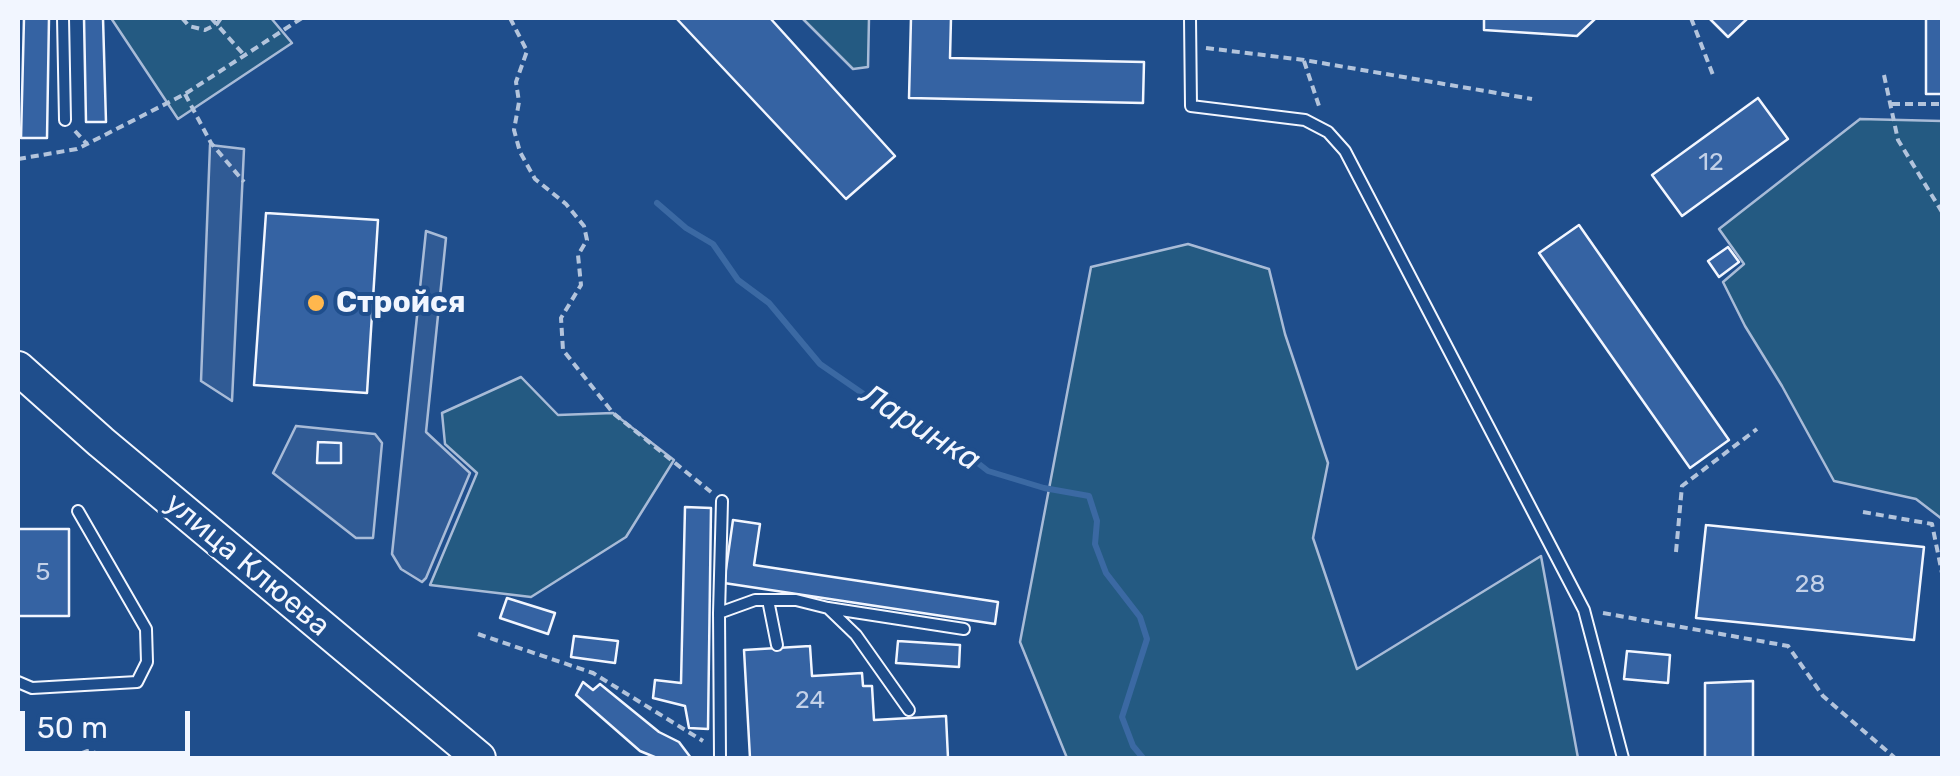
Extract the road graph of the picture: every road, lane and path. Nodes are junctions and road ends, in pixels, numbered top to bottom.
1 (63, 18) edge
2 (182, 18) edge
3 (211, 18) edge
4 (221, 18) edge
5 (302, 18) edge
6 (510, 18) edge
7 (1190, 18) edge
8 (1691, 18) edge
9 (217, 24) junction
10 (1192, 46) junction
11 (244, 56) junction
12 (1304, 60) junction
13 (1713, 75) dead end
14 (1884, 75) dead end
15 (185, 94) junction
16 (1532, 99) dead end
17 (1890, 104) junction
18 (1942, 104) edge
19 (65, 120) dead end
20 (1328, 132) junction
21 (18, 160) edge
22 (244, 182) dead end
23 (1942, 212) edge
24 (18, 368) edge
25 (1757, 430) dead end
26 (722, 501) joint
27 (78, 510) dead end
28 (1862, 512) dead end
29 (1676, 552) dead end
30 (1942, 573) edge
31 (768, 600) junction
32 (828, 608) junction
33 (1584, 610) junction
34 (719, 613) junction
35 (964, 629) dead end
36 (478, 634) dead end
37 (777, 645) dead end
38 (18, 682) edge
39 (909, 710) dead end
40 (720, 755) edge
41 (69, 758) edge
42 (120, 758) edge
43 (479, 758) edge
44 (1622, 758) edge
45 (1895, 758) edge

1 - 19 lane
2 - 9 path
3 - 9 path
4 - 9 path
5 - 11 path
6 - 26 path
7 - 10 lane
8 - 13 path
9 - 11 path
10 - 12 path
10 - 20 lane
11 - 15 path
12 - 16 path
12 - 20 path
14 - 17 path
15 - 21 path
15 - 22 path
17 - 18 path
17 - 23 path
20 - 33 lane
24 - 43 main road, улица Клюева
25 - 29 path
26 - 34 lane
27 - 38 lane
28 - 30 path
31 - 32 lane
31 - 34 lane
31 - 37 lane
32 - 35 lane
32 - 39 lane
33 - 44 lane
33 - 45 path
34 - 40 lane
36 - 40 path
41 - 42 path

